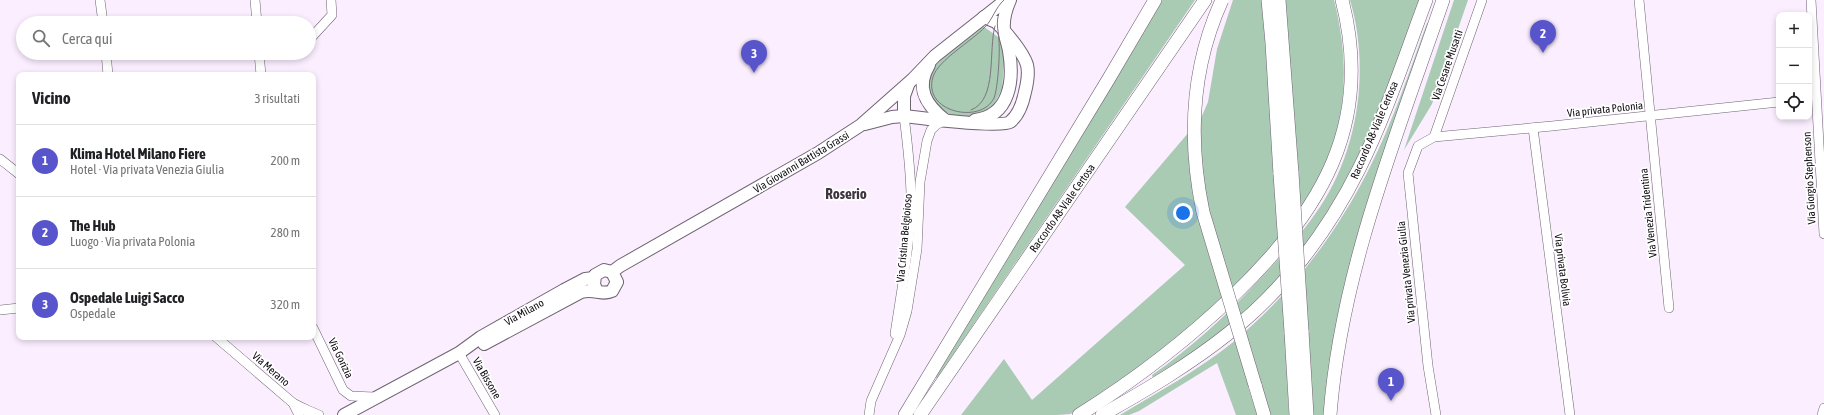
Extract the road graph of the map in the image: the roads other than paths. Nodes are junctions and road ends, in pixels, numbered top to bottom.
1 (100, 0) edge
2 (255, 0) edge
3 (331, 0) edge
4 (1006, 0) edge
5 (1010, 0) edge
6 (1154, 0) edge
7 (1205, 0) edge
8 (1222, 0) edge
9 (1268, 0) edge
10 (1279, 0) edge
11 (1342, 0) edge
12 (1426, 0) edge
13 (1443, 0) edge
14 (1482, 0) edge
15 (1639, 0) edge
16 (1811, 0) edge
17 (102, 16) edge
18 (256, 16) edge
19 (984, 17) junction
20 (1004, 30) junction
21 (316, 32) edge
22 (935, 56) junction
23 (107, 60) edge
24 (260, 60) edge
25 (108, 72) edge
26 (261, 72) edge
27 (913, 79) junction
28 (1812, 84) edge
29 (1812, 93) edge
30 (1776, 102) edge
31 (904, 116) junction
32 (1651, 116) junction
33 (945, 120) junction
34 (962, 121) junction
35 (862, 125) junction
36 (1533, 128) junction
37 (1434, 137) junction
38 (927, 141) junction
39 (0, 159) edge
40 (908, 160) junction
41 (16, 172) edge
42 (1286, 173) junction
43 (1824, 233) edge
44 (612, 272) junction
45 (594, 278) junction
46 (598, 291) junction
47 (16, 308) edge
48 (1669, 308) dead end
49 (0, 310) edge
50 (1296, 331) junction
51 (316, 334) edge
52 (220, 340) edge
53 (459, 353) junction
54 (888, 362) junction
55 (374, 397) junction
56 (1824, 408) edge
57 (301, 414) edge
58 (320, 415) edge
59 (344, 415) edge
60 (495, 415) edge
61 (870, 415) edge
62 (905, 415) edge
63 (920, 415) edge
64 (1079, 415) edge
65 (1102, 415) edge
66 (1264, 415) edge
67 (1296, 415) edge
68 (1307, 415) edge
69 (1330, 415) edge
70 (1436, 415) edge
71 (1570, 415) edge
72 (1822, 415) edge

1 - 17 street
2 - 18 street
3 - 21 street
4 - 19 main road, Via Giovanni Battista Grassi
5 - 20 main road, Via Giovanni Battista Grassi
6 - 62 highway
7 - 63 highway, Raccordo A8-Viale Certosa
8 - 66 highway, bridge
9 - 42 highway
10 - 42 highway
11 - 64 highway
12 - 65 highway, Raccordo A8-Viale Certosa
13 - 69 highway
14 - 37 street, Via Cesare Musatti
15 - 32 street, Via Venezia Tridentina
16 - 28 street, Via Giorgio Stephenson
19 - 20 main road, Via Giovanni Battista Grassi
19 - 22 main road, Via Giovanni Battista Grassi
20 - 34 main road, Via Giovanni Battista Grassi
20 - 34 main road, Via Giovanni Battista Grassi
22 - 27 main road, Via Giovanni Battista Grassi
22 - 33 main road, Via Giovanni Battista Grassi
23 - 25 street
24 - 26 street
27 - 31 main road, Via Giovanni Battista Grassi
27 - 35 main road, Via Giovanni Battista Grassi
29 - 43 street, Via Giorgio Stephenson
30 - 32 street, Via privata Polonia
31 - 33 main road, Via Giovanni Battista Grassi
31 - 35 main road, Via Giovanni Battista Grassi
31 - 40 street, Via Cristina Belgioioso
32 - 36 street, Via privata Polonia
32 - 48 street, Via Venezia Tridentina
33 - 34 main road, Via Giovanni Battista Grassi
33 - 38 street, Via Cristina Belgioioso
35 - 44 main road, Via Giovanni Battista Grassi
36 - 37 street, Via privata Polonia
36 - 71 street, Via privata Bolivia
37 - 70 street, Via privata Venezia Giulia
38 - 40 street
38 - 54 street, Via Cristina Belgioioso
39 - 41 street
40 - 54 street, Via Cristina Belgioioso
42 - 50 highway, bridge
44 - 45 main road
44 - 46 main road
45 - 46 main road
45 - 53 main road, Via Milano
46 - 53 main road, Via Milano
47 - 49 street
50 - 67 highway
50 - 68 highway
51 - 55 street, Via Gorizia
52 - 57 street, Via Merano
53 - 55 main road, Via Milano
53 - 60 street, Via Bissone
54 - 61 street, Via Cristina Belgioioso
55 - 59 main road, Via Milano
56 - 72 street
57 - 58 street, Via Merano

